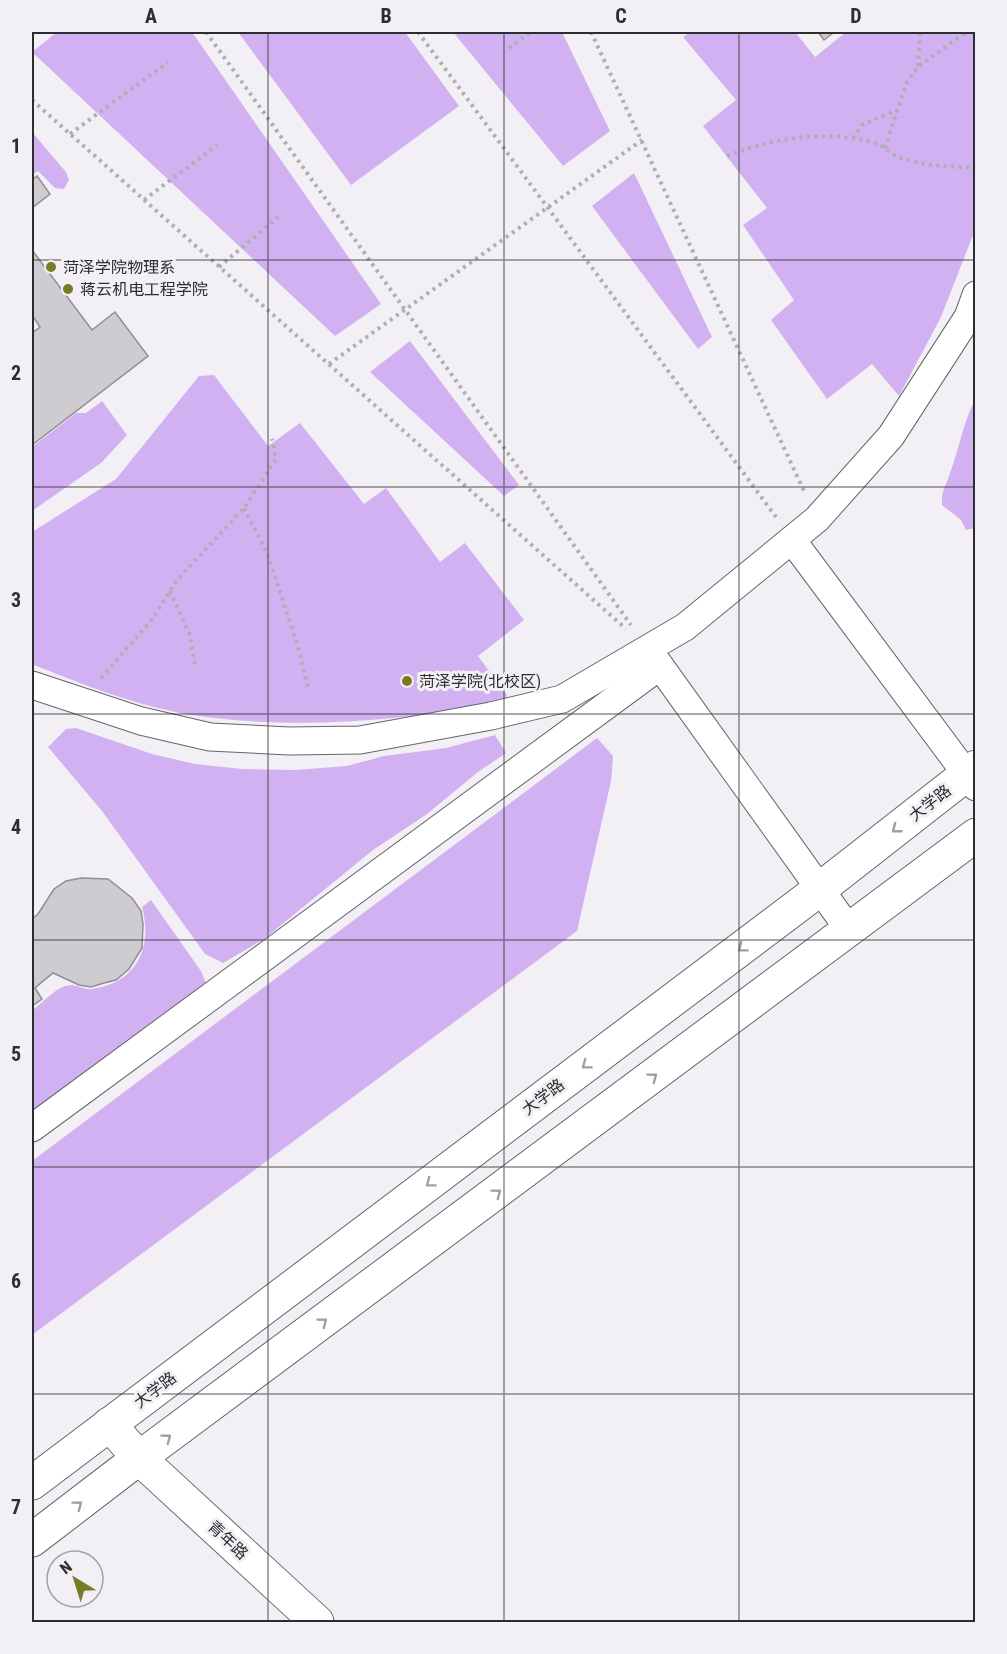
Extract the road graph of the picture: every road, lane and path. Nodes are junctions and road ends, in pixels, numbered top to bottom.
1 (206, 32) edge
2 (418, 32) edge
3 (531, 32) edge
4 (591, 32) edge
5 (920, 32) edge
6 (966, 32) edge
7 (509, 48) dead end
8 (168, 62) dead end
9 (918, 67) junction
10 (32, 100) edge
11 (898, 110) junction
12 (70, 134) junction
13 (853, 138) junction
14 (642, 140) junction
15 (218, 145) dead end
16 (885, 148) junction
17 (727, 156) dead end
18 (975, 168) edge
19 (144, 200) junction
20 (549, 207) junction
21 (278, 218) dead end
22 (219, 267) junction
23 (975, 295) edge
24 (405, 310) junction
25 (329, 364) junction
26 (272, 438) dead end
27 (243, 508) junction
28 (817, 519) junction
29 (792, 540) junction
30 (169, 590) junction
31 (654, 657) junction
32 (195, 665) dead end
33 (32, 685) edge
34 (308, 688) dead end
35 (81, 702) junction
36 (972, 776) edge
37 (975, 835) edge
38 (820, 889) junction
39 (850, 931) junction
40 (32, 1128) edge
41 (109, 1424) junction
42 (139, 1458) junction
43 (32, 1483) edge
44 (32, 1540) edge
45 (317, 1623) edge

1 - 24 path
2 - 20 path
3 - 7 path
4 - 14 path
5 - 9 path
6 - 9 path
8 - 12 path
9 - 11 path
10 - 12 path
11 - 13 path
11 - 16 path
12 - 19 path
13 - 16 path
13 - 17 path
14 - 20 path
14 - 28 path
15 - 19 path
16 - 18 path
19 - 22 path
20 - 24 path
20 - 29 path
21 - 22 path
22 - 25 path
23 - 28 street
24 - 25 path
24 - 31 path
25 - 31 path
26 - 27 path
27 - 30 path
27 - 34 path
28 - 29 street
29 - 31 street
29 - 36 street
30 - 32 path
30 - 35 path
31 - 35 street
31 - 38 street
31 - 40 street
33 - 35 street
36 -> 38 main road, 大学路
37 - 39 main road
38 - 39 street
38 -> 41 main road, 大学路
42 -> 39 main road
41 - 42 main road
41 - 43 main road, 大学路
44 -> 42 main road
42 - 45 main road, 青年路

